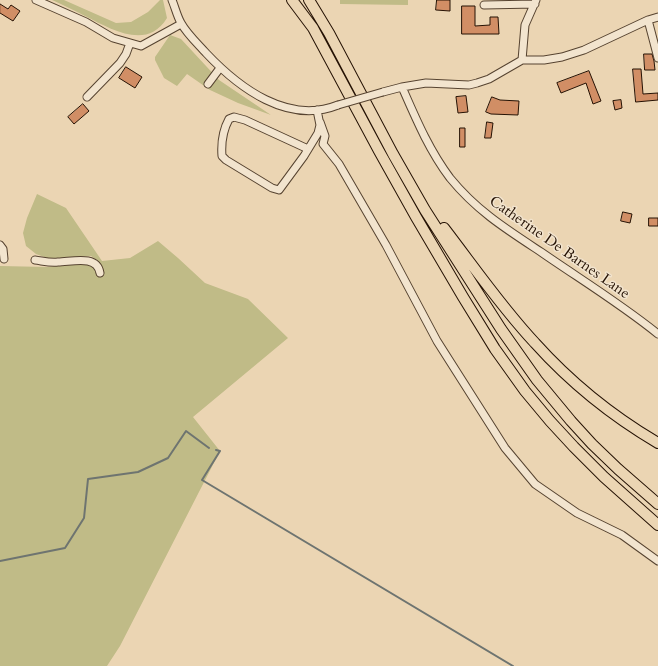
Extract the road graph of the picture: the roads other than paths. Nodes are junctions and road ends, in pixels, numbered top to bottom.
1 (36, 0) edge
2 (172, 0) edge
3 (292, 0) edge
4 (309, 0) edge
5 (536, 2) edge
6 (484, 5) dead end
7 (658, 17) edge
8 (648, 20) junction
9 (181, 24) junction
10 (130, 43) junction
11 (141, 46) junction
12 (146, 53) dead end
13 (658, 58) edge
14 (522, 60) junction
15 (220, 68) junction
16 (208, 84) dead end
17 (402, 87) junction
18 (87, 97) dead end
19 (317, 110) junction
20 (320, 122) junction
21 (308, 149) junction
22 (414, 191) junction
23 (0, 245) edge
24 (4, 259) dead end
25 (35, 260) dead end
26 (100, 272) dead end
27 (658, 334) edge
28 (658, 444) edge
29 (658, 504) edge
30 (658, 525) edge
31 (658, 560) edge

1 - 10 street
2 - 9 street
3 - 30 highway
4 - 22 highway
5 - 6 street
5 - 14 street
7 - 8 street
8 - 13 street
8 - 14 street
9 - 11 street
9 - 15 street
10 - 11 street
10 - 18 street
11 - 12 street
14 - 17 street
15 - 16 street
15 - 19 street
17 - 19 street, bridge
17 - 27 street, Catherine De Barnes Lane
19 - 20 street
20 - 21 street
20 - 31 street
21 - 21 street
22 - 28 highway
22 - 29 highway
23 - 24 street
25 - 26 street

